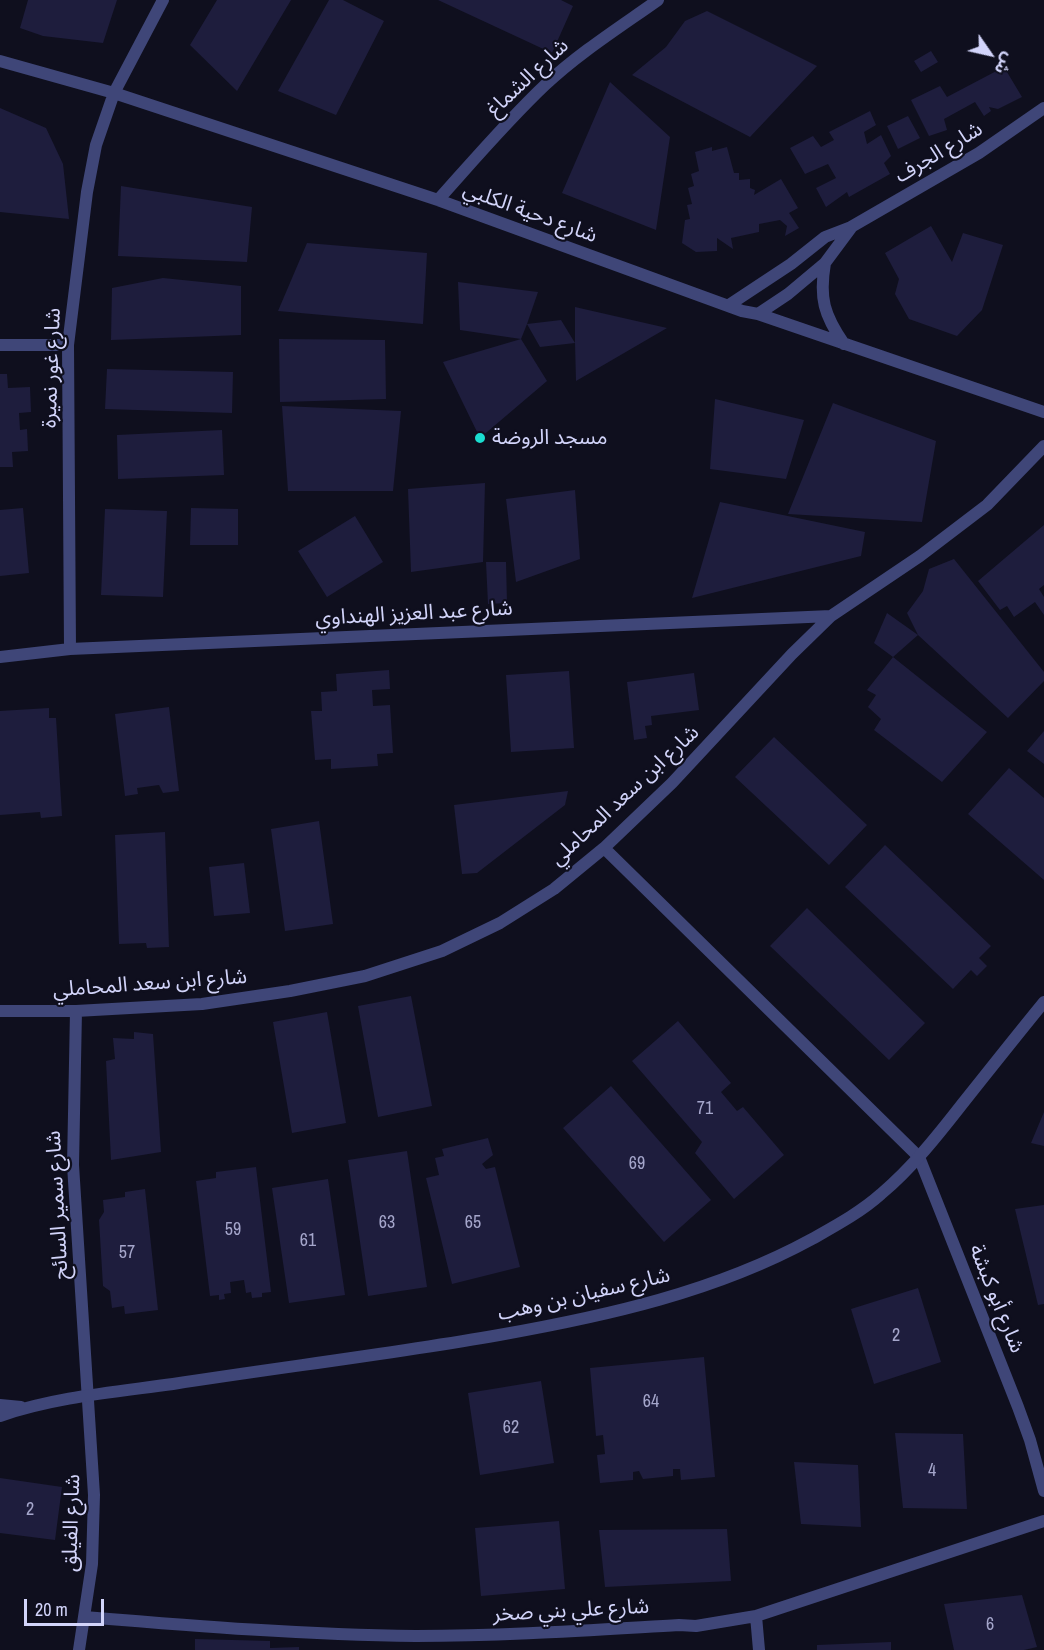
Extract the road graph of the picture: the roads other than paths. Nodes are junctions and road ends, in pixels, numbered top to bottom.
1 (163, 0) edge
2 (658, 0) edge
3 (0, 61) edge
4 (114, 93) junction
5 (1044, 108) edge
6 (438, 200) junction
7 (851, 227) junction
8 (825, 263) junction
9 (729, 305) junction
10 (758, 314) junction
11 (844, 344) junction
12 (0, 345) edge
13 (68, 345) junction
14 (1044, 412) edge
15 (1044, 446) edge
16 (831, 616) junction
17 (70, 649) junction
18 (0, 657) edge
19 (604, 848) junction
20 (1044, 1002) edge
21 (0, 1011) edge
22 (76, 1011) junction
23 (920, 1157) junction
24 (89, 1396) junction
25 (0, 1405) edge
26 (25, 1407) junction
27 (0, 1416) edge
28 (1044, 1491) edge
29 (1044, 1521) edge
30 (756, 1616) junction
31 (84, 1617) junction
32 (79, 1650) edge
33 (759, 1650) edge

1 - 4 street, شارع غور نميرة
2 - 6 street, شارع الشماغ
3 - 4 street, شارع دحية الكلبي
4 - 6 street, شارع دحية الكلبي
4 - 13 street, شارع غور نميرة
5 - 7 street, شارع الجرف
6 - 9 street, شارع دحية الكلبي
7 - 8 street
7 - 9 street, شارع الجرف
8 - 10 street
8 - 11 street
9 - 10 street, شارع دحية الكلبي
10 - 11 street, شارع دحية الكلبي
11 - 14 street, شارع دحية الكلبي
12 - 13 street
13 - 17 street, شارع غور نميرة
15 - 16 street, شارع ابن سعد المحاملي
16 - 17 street, شارع عبد العزيز الهنداوي
16 - 19 street, شارع ابن سعد المحاملي
17 - 18 street, شارع عبد العزيز الهنداوي
19 - 22 street, شارع ابن سعد المحاملي
19 - 23 street
20 - 23 street, شارع سفيان بن وهب
21 - 22 street, شارع ابن سعد المحاملي
22 - 24 street, شارع سمير السائح
23 - 24 street, شارع سفيان بن وهب
23 - 28 street, شارع أبو كبشة
24 - 26 street, شارع سفيان بن وهب
24 - 31 street, شارع الفيلق
25 - 26 street, شارع سفيان بن وهب
26 - 27 street, شارع سفيان بن وهب
29 - 30 street, شارع علي بني صخر
30 - 31 street, شارع علي بني صخر
30 - 33 street
31 - 32 street, شارع الفيلق

